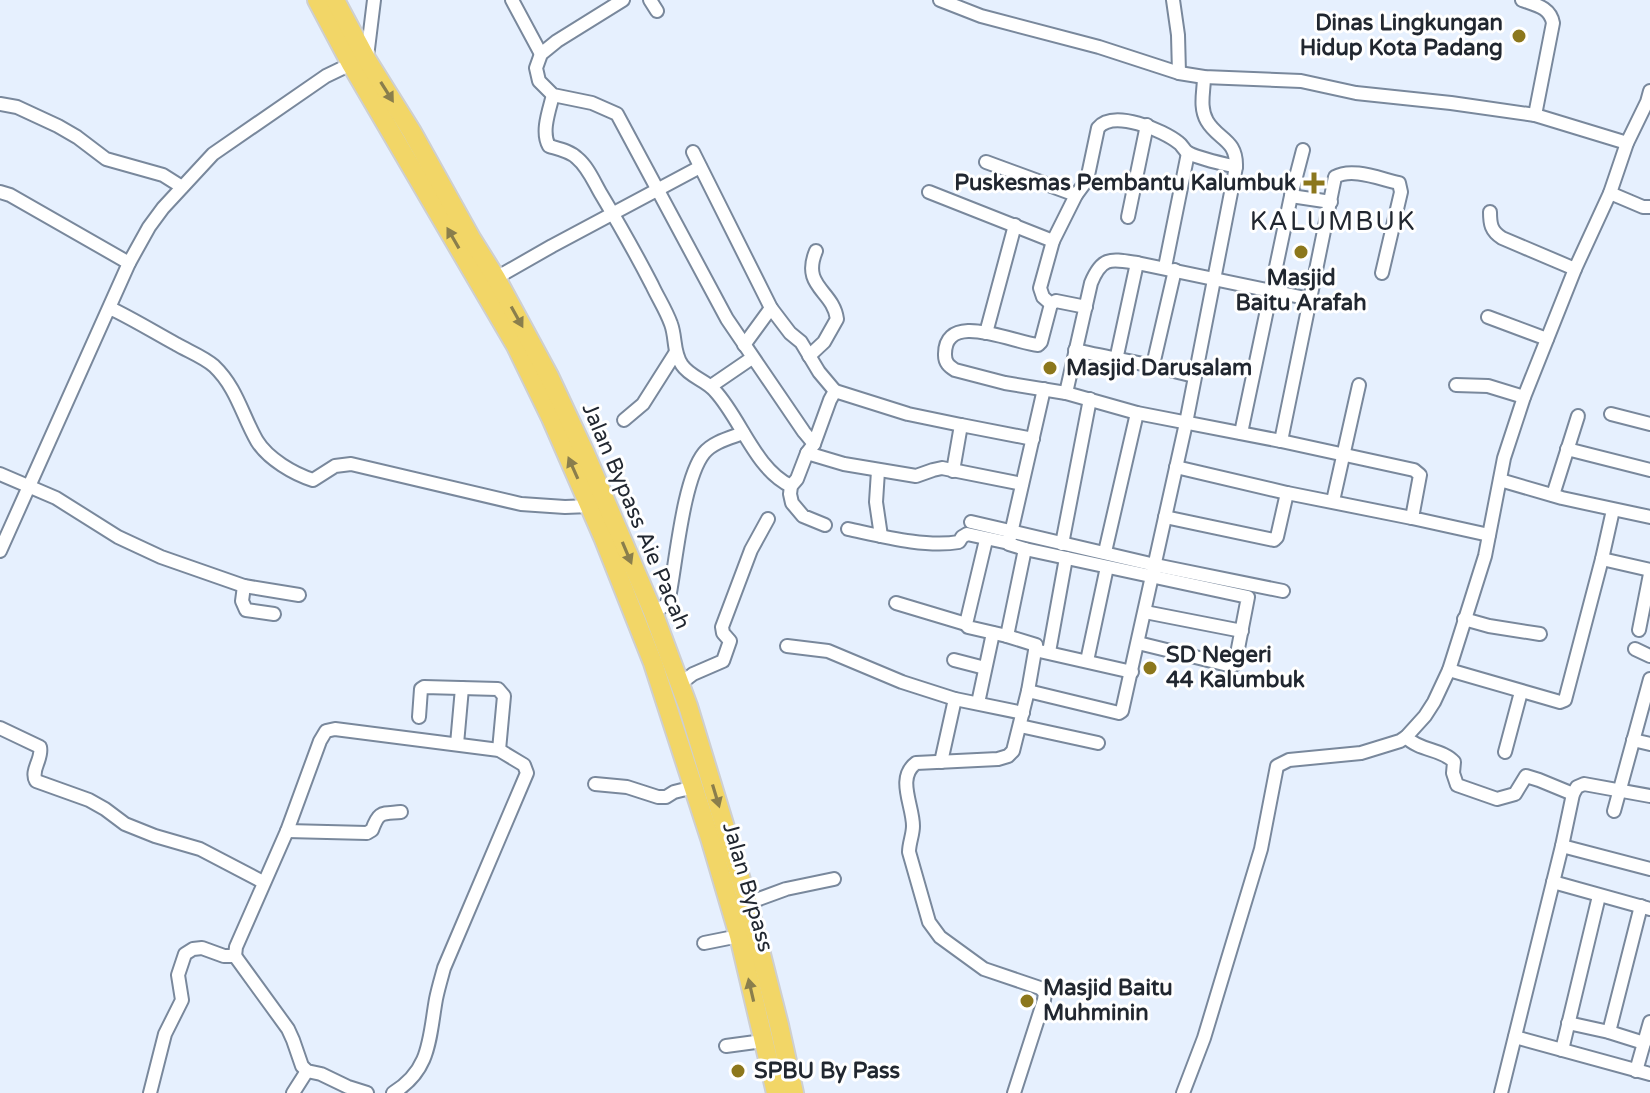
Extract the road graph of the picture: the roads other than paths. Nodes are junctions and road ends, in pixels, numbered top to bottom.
1 (317, 0) edge
2 (335, 0) edge
3 (374, 0) edge
4 (512, 0) edge
5 (623, 0) edge
6 (940, 0) edge
7 (1173, 0) edge
8 (1522, 0) edge
9 (600, 5) edge
10 (541, 54) junction
11 (359, 62) junction
12 (1179, 73) junction
13 (1204, 77) junction
14 (1650, 91) edge
15 (553, 95) junction
16 (0, 104) edge
17 (1535, 115) junction
18 (1147, 125) junction
19 (1627, 143) junction
20 (1303, 150) dead end
21 (693, 152) dead end
22 (1188, 153) junction
23 (986, 162) dead end
24 (700, 167) junction
25 (1236, 167) junction
26 (182, 187) junction
27 (659, 191) junction
28 (0, 192) edge
29 (929, 192) dead end
30 (1610, 193) junction
31 (1076, 195) junction
32 (1291, 196) junction
33 (1331, 202) junction
34 (1650, 207) edge
35 (1490, 212) dead end
36 (613, 214) junction
37 (1128, 217) dead end
38 (1015, 225) junction
39 (1053, 241) junction
40 (816, 251) dead end
41 (129, 263) junction
42 (1137, 263) junction
43 (1170, 269) junction
44 (1575, 269) junction
45 (1382, 273) dead end
46 (496, 278) junction
47 (1214, 278) junction
48 (1272, 290) junction
49 (1310, 299) junction
50 (1051, 304) junction
51 (1086, 307) junction
52 (110, 308) junction
53 (771, 308) junction
54 (1488, 317) dead end
55 (986, 333) junction
56 (1547, 339) junction
57 (744, 345) junction
58 (1075, 350) junction
59 (676, 352) junction
60 (809, 356) junction
61 (752, 358) junction
62 (1116, 360) junction
63 (1153, 365) junction
64 (1194, 376) junction
65 (1359, 385) dead end
66 (1456, 385) dead end
67 (711, 386) junction
68 (1044, 389) junction
69 (835, 391) junction
70 (1066, 393) junction
71 (1524, 397) junction
72 (1090, 399) junction
73 (1137, 413) junction
74 (1611, 414) dead end
75 (1578, 416) dead end
76 (624, 420) dead end
77 (1186, 423) junction
78 (1650, 424) edge
79 (961, 425) junction
80 (743, 433) junction
81 (1241, 433) junction
82 (1033, 439) junction
83 (1281, 441) junction
84 (811, 449) junction
85 (1567, 449) junction
86 (1343, 456) junction
87 (1176, 467) junction
88 (1650, 470) edge
89 (878, 471) junction
90 (953, 471) junction
91 (0, 474) edge
92 (1500, 480) junction
93 (1022, 484) junction
94 (791, 486) junction
95 (30, 487) junction
96 (1287, 493) junction
97 (1553, 495) junction
98 (1333, 501) junction
99 (590, 506) junction
100 (1613, 510) junction
101 (1165, 517) junction
102 (1650, 517) edge
103 (1412, 518) junction
104 (768, 519) dead end
105 (971, 522) dead end
106 (825, 525) dead end
107 (848, 529) dead end
108 (1489, 535) junction
109 (881, 536) junction
110 (1010, 538) junction
111 (986, 540) junction
112 (1062, 544) junction
113 (1025, 549) junction
114 (0, 551) edge
115 (1105, 552) junction
116 (1066, 558) junction
117 (1602, 559) junction
118 (1107, 567) junction
119 (1154, 571) junction
120 (1650, 572) edge
121 (244, 586) junction
122 (1283, 591) dead end
123 (299, 595) dead end
124 (896, 603) dead end
125 (653, 612) junction
126 (1145, 612) junction
127 (274, 614) dead end
128 (1464, 619) junction
129 (1644, 623) edge
130 (966, 624) junction
131 (1242, 631) junction
132 (993, 633) junction
133 (1540, 634) dead end
134 (1007, 636) junction
135 (1138, 643) junction
136 (787, 646) dead end
137 (1635, 649) dead end
138 (1042, 651) junction
139 (1650, 656) edge
140 (954, 660) dead end
141 (1087, 661) junction
142 (985, 668) junction
143 (1449, 670) junction
144 (1132, 672) junction
145 (1650, 679) edge
146 (680, 684) junction
147 (462, 688) junction
148 (1028, 691) junction
149 (1521, 692) junction
150 (664, 697) junction
151 (955, 699) junction
152 (1648, 699) edge
153 (978, 703) junction
154 (419, 717) dead end
155 (1021, 719) junction
156 (0, 728) edge
157 (1406, 737) junction
158 (1633, 740) junction
159 (1098, 743) dead end
160 (457, 744) junction
161 (1650, 744) edge
162 (499, 750) junction
163 (1505, 752) dead end
164 (941, 762) junction
165 (595, 784) dead end
166 (694, 787) junction
167 (1619, 790) junction
168 (1573, 794) junction
169 (1650, 796) edge
170 (1614, 811) dead end
171 (401, 812) dead end
172 (287, 831) junction
173 (1562, 846) junction
174 (1650, 869) edge
175 (834, 879) dead end
176 (263, 882) junction
177 (1553, 882) junction
178 (1599, 896) junction
179 (748, 903) junction
180 (1645, 907) edge
181 (739, 936) junction
182 (704, 943) dead end
183 (235, 956) junction
184 (1650, 1022) edge
185 (1568, 1023) junction
186 (1609, 1032) junction
187 (1515, 1037) junction
188 (763, 1041) junction
189 (1644, 1043) junction
190 (726, 1046) dead end
191 (1562, 1050) junction
192 (307, 1071) junction
193 (1636, 1071) junction
194 (1650, 1074) edge
195 (150, 1093) edge
196 (293, 1093) edge
197 (367, 1093) edge
198 (393, 1093) edge
199 (776, 1093) edge
200 (794, 1093) edge
201 (1014, 1093) edge
202 (1183, 1093) edge
203 (1501, 1093) edge

1 - 11 highway
2 - 11 highway, Jalan Bypass Aie Pacah
3 - 11 street
4 - 10 street
5 - 9 street
6 - 12 street
7 - 12 street
8 - 17 street
9 - 10 street
10 - 15 street
11 - 26 street
11 -> 46 highway, Jalan Bypass Aie Pacah
99 -> 11 highway, Jalan Bypass
12 - 13 street
13 - 17 street
13 - 25 street
14 - 19 street
15 - 27 street
15 - 36 street
16 - 26 street
17 - 19 street
18 - 22 street
18 - 31 street
18 - 37 street
19 - 30 street
20 - 32 street
21 - 24 street
22 - 25 street
22 - 43 street
23 - 31 street
24 - 27 street
24 - 53 street
25 - 47 street
26 - 41 street
27 - 36 street
27 - 57 street
28 - 41 street
29 - 38 street
30 - 34 street
30 - 44 street
31 - 39 street
32 - 33 street
32 - 48 street
33 - 45 street
33 - 49 street
35 - 44 street
36 - 46 street
36 - 59 street
38 - 39 street
38 - 55 street
39 - 50 street
40 - 60 street
41 - 52 street
42 - 43 street
42 - 51 street
42 - 62 street
43 - 47 street
43 - 63 street
44 - 56 street
46 -> 125 highway, Jalan Bypass Aie Pacah
47 - 48 street
47 - 64 street
48 - 49 street
48 - 81 street
49 - 83 street
50 - 51 street
50 - 55 street
51 - 58 street
52 - 95 street
52 - 99 street
53 - 57 street
53 - 60 street
54 - 56 street
55 - 68 street
56 - 71 street
57 - 61 street
58 - 62 street
58 - 70 street
59 - 67 street
59 - 76 street
60 - 69 street
61 - 67 street
61 - 84 street
62 - 63 street
63 - 64 street
64 - 77 street
65 - 86 street
66 - 71 street
67 - 80 street
68 - 70 street
68 - 82 street
69 - 79 street
69 - 84 street
70 - 72 street
71 - 92 street
72 - 73 street
72 - 112 street
73 - 77 street
73 - 115 street
74 - 78 street
75 - 85 street
77 - 81 street
77 - 87 street
79 - 82 street
79 - 90 street
80 - 94 street
80 - 125 street
81 - 83 street
82 - 93 street
83 - 86 street
84 - 89 street
84 - 94 street
85 - 88 street
85 - 97 street
86 - 98 street
86 - 103 street
87 - 96 street
87 - 101 street
89 - 90 street
89 - 109 street
90 - 93 street
91 - 95 street
92 - 97 street
92 - 108 street
93 - 110 street
94 - 106 street
95 - 114 street
95 - 121 street
96 - 98 street
96 - 101 street
97 - 100 street
98 - 103 street
99 - 150 highway, Jalan Bypass
100 - 102 street
100 - 117 street
101 - 119 street
103 - 108 street
104 - 146 street
105 - 110 street
107 - 109 street
108 - 128 street
109 - 111 street
110 - 111 street
110 - 112 street
110 - 113 street
111 - 130 street
112 - 115 street
113 - 116 street
113 - 134 street
115 - 119 street
116 - 118 street
116 - 138 street
117 - 120 street
117 - 149 street
118 - 119 street
118 - 141 street
119 - 122 street
119 - 126 street
119 - 131 street
120 - 129 street
121 - 123 street
121 - 127 street
124 - 130 street
125 - 146 highway, Jalan Bypass Aie Pacah
126 - 131 street
126 - 135 street
128 - 133 street
128 - 143 street
130 - 132 street
131 - 135 street
132 - 134 street
132 - 142 street
134 - 138 street
135 - 144 street
136 - 151 street
137 - 139 street
138 - 141 street
138 - 148 street
140 - 142 street
141 - 144 street
142 - 153 street
143 - 149 street
143 - 157 street
144 - 148 street
145 - 152 street
146 - 150 highway
146 -> 179 highway, Jalan Bypass Aie Pacah
147 - 154 street
147 - 160 street
147 - 162 street
148 - 155 street
149 - 163 street
150 - 166 highway, Jalan Bypass
151 - 153 street
151 - 164 street
152 - 158 street
153 - 155 street
155 - 159 street
155 - 164 street
156 - 176 street
157 - 168 street
157 - 202 street
158 - 161 street
158 - 167 street
160 - 162 street
160 - 172 street
162 - 198 street
164 - 201 street
165 - 166 street
166 - 181 highway, Jalan Bypass
167 - 168 street
167 - 169 street
167 - 170 street
168 - 173 street
171 - 172 street
172 - 176 street
173 - 174 street
173 - 177 street
175 - 179 street
176 - 183 street
177 - 178 street
177 - 187 street
178 - 180 street
178 - 185 street
179 - 200 highway, Jalan Bypass Aie Pacah
180 - 186 street
181 - 182 street
188 -> 181 highway, Jalan Bypass
183 - 192 street
183 - 195 street
184 - 189 street
185 - 186 street
185 - 191 street
186 - 189 street
187 - 191 street
187 - 203 street
188 - 190 street
188 - 199 highway, Jalan Bypass
189 - 193 street
191 - 193 street
192 - 196 street
192 - 197 street
193 - 194 street

